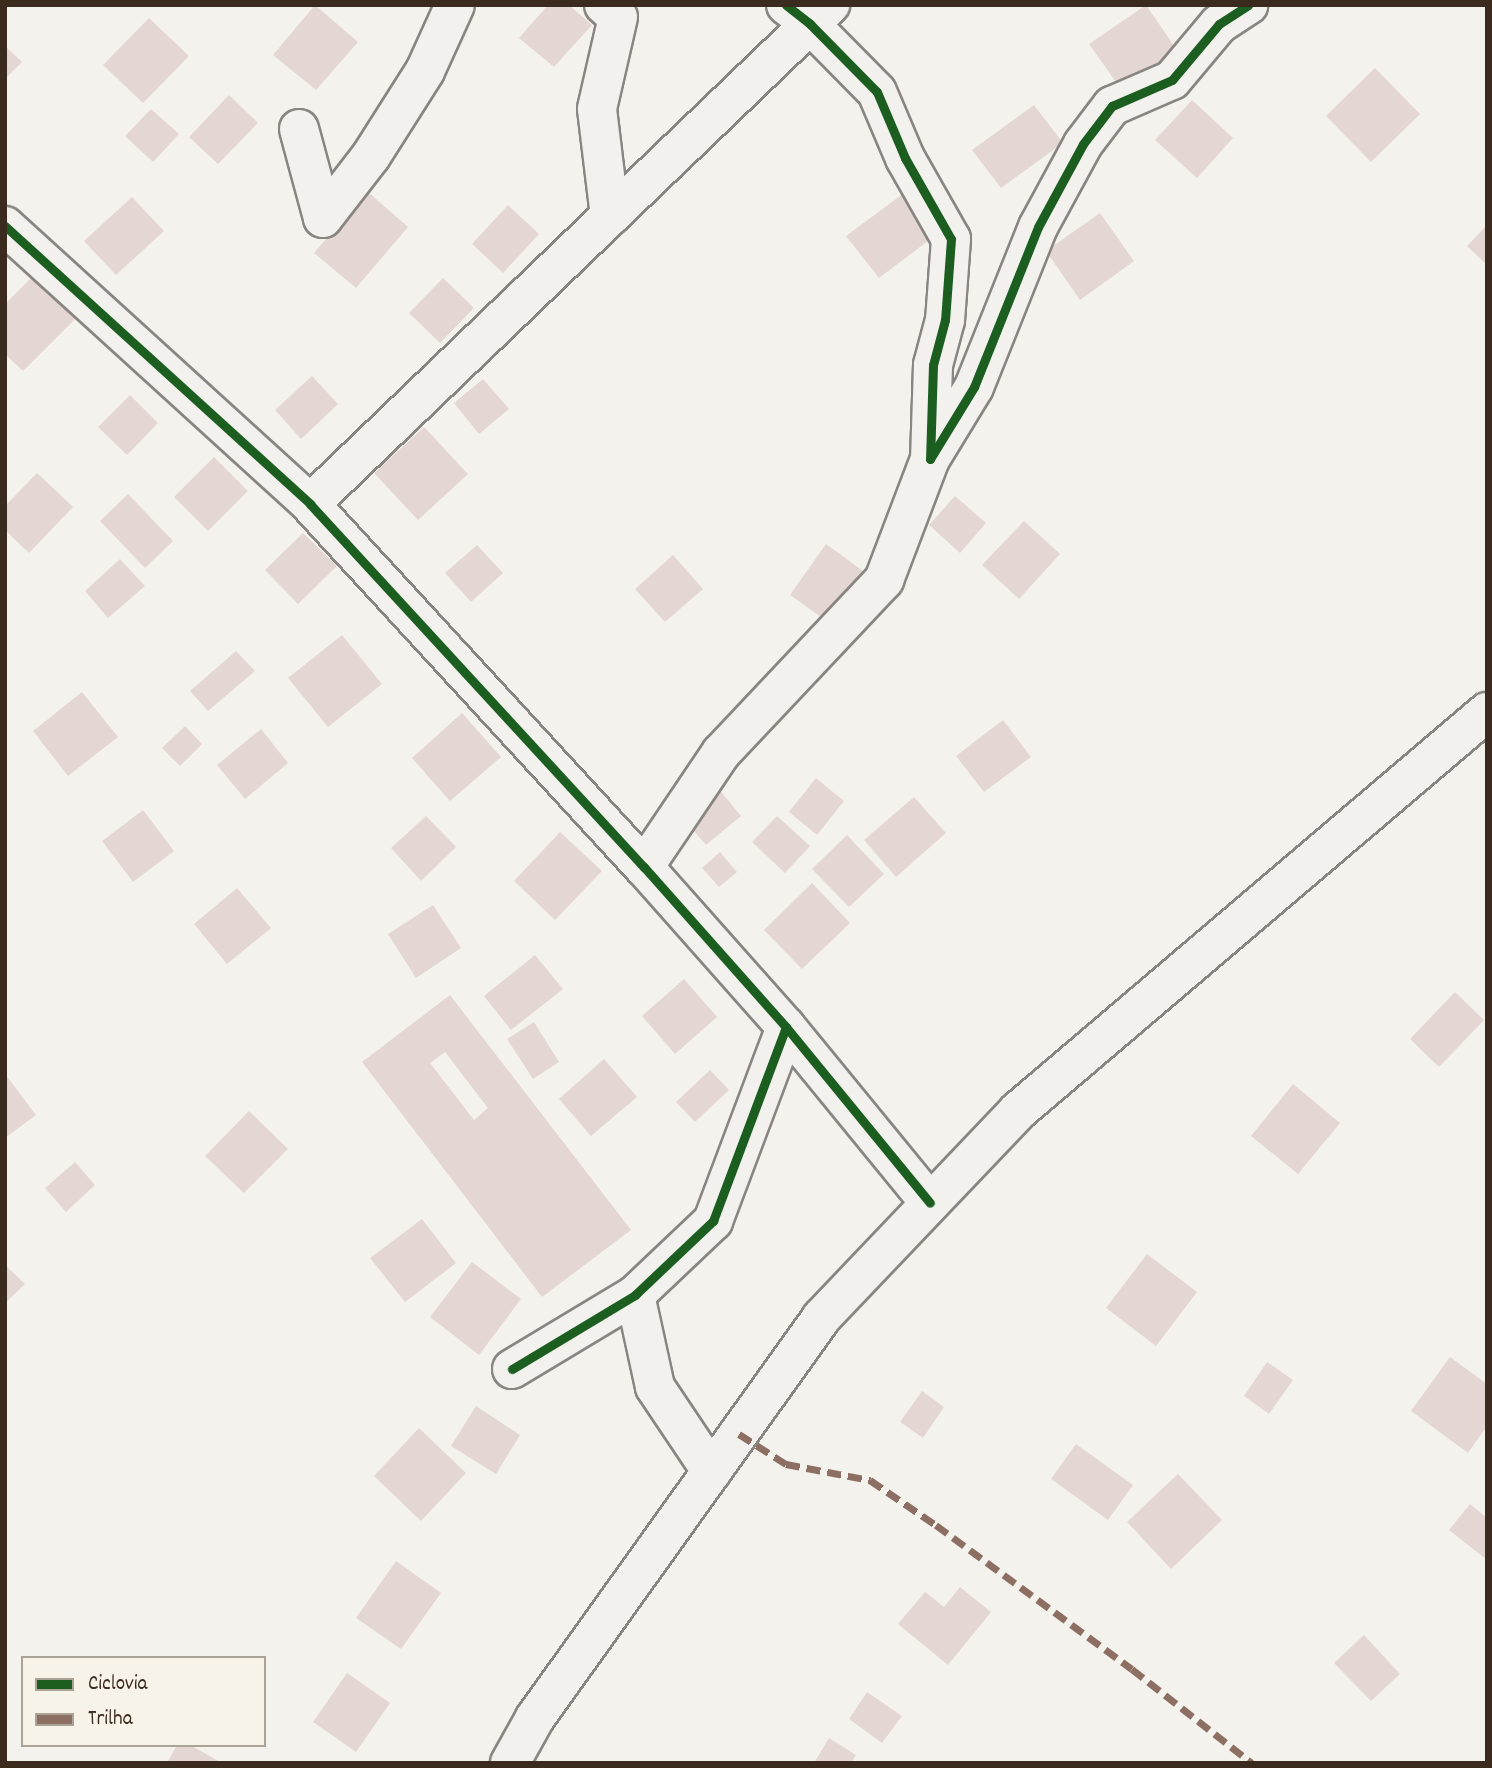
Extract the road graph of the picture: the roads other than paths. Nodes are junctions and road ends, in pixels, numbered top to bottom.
1 (455, 5) edge
2 (604, 5) edge
3 (1248, 5) edge
4 (809, 12) edge
5 (299, 129) dead end
6 (610, 216) junction
7 (5, 226) edge
8 (930, 458) junction
9 (310, 504) junction
10 (1487, 712) edge
11 (644, 867) junction
12 (786, 1027) junction
13 (930, 1203) junction
14 (635, 1295) junction
15 (512, 1369) dead end
16 (712, 1472) junction
17 (510, 1763) edge

1 - 5 main road
2 - 6 main road
3 - 8 main road
4 - 6 main road
4 - 8 main road
6 - 9 main road
7 - 9 main road
8 - 11 main road
9 - 11 main road
10 - 13 main road
11 - 12 main road
12 - 13 main road
12 - 14 main road
13 - 16 main road
14 - 15 main road
14 - 16 main road
16 - 17 main road

